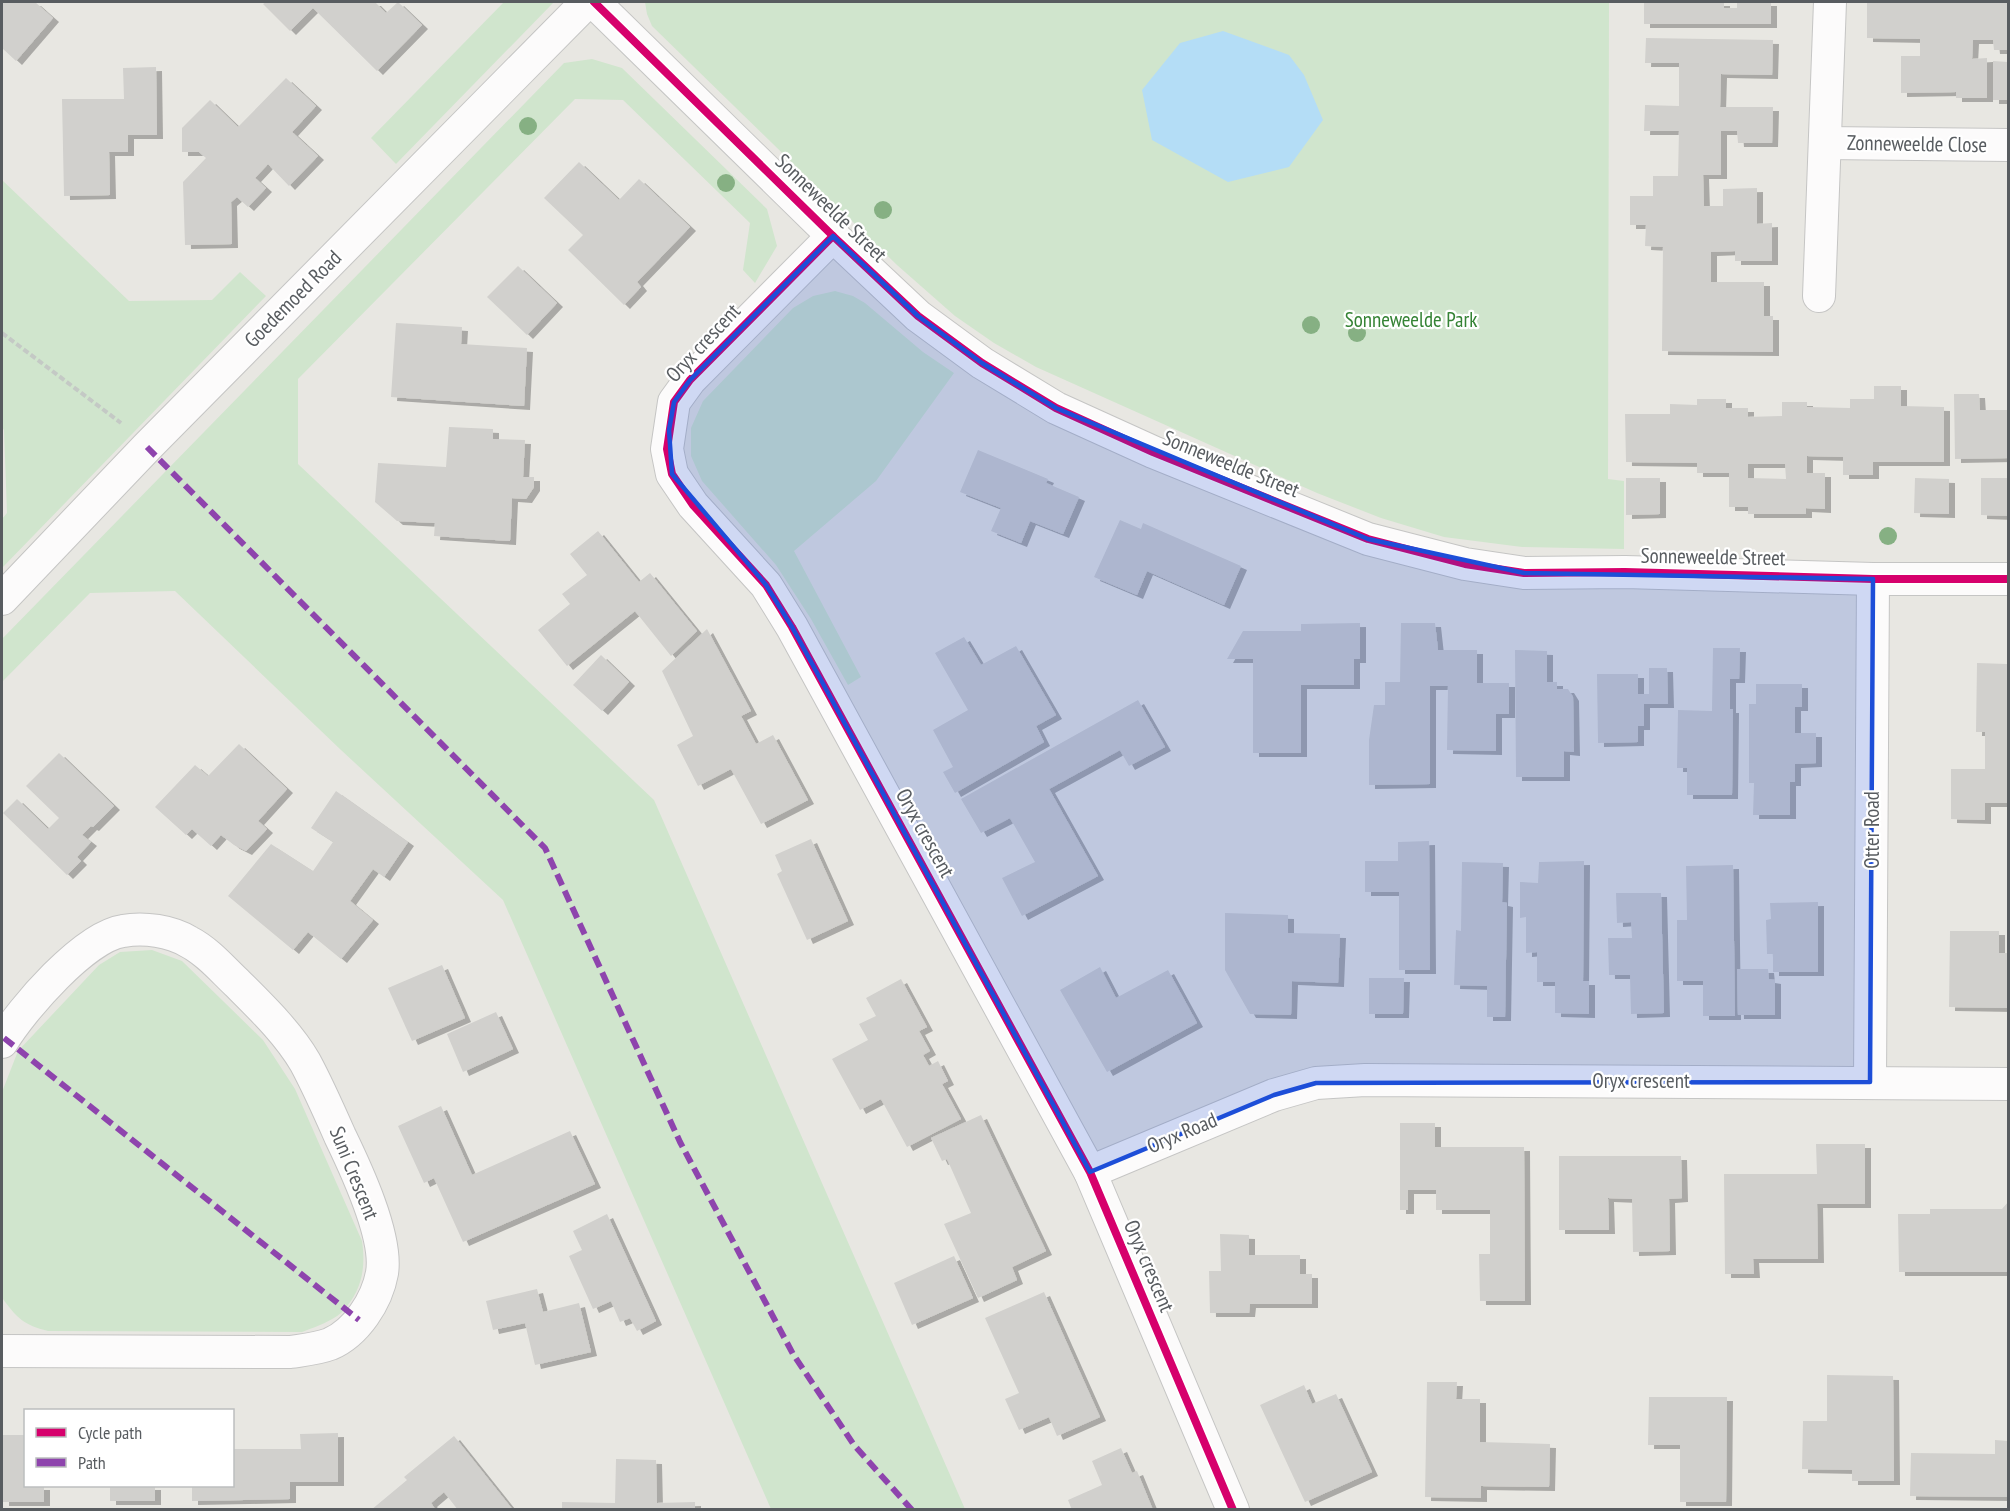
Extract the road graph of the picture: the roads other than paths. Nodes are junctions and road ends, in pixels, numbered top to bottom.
1 (587, 2) edge
2 (594, 2) edge
3 (1830, 2) edge
4 (1825, 143) junction
5 (2008, 145) edge
6 (833, 236) junction
7 (1819, 296) dead end
8 (1873, 579) junction
9 (2008, 579) edge
10 (2, 599) edge
11 (2, 1042) edge
12 (1870, 1082) junction
13 (2008, 1084) edge
14 (1274, 1095) joint
15 (1090, 1172) junction
16 (2, 1351) edge
17 (1233, 1509) edge

1 - 10 street, Goedemoed Road
2 - 6 street, Sonneweelde Street
3 - 4 street, Zonneweelde Close
4 - 5 street, Zonneweelde Close
4 - 7 street, Zonneweelde Close
6 - 8 street, Sonneweelde Street
6 - 15 street, Oryx crescent
8 - 9 street, Sonneweelde Street
8 - 12 street, Otter Road
11 - 16 street, Suni Crescent
12 - 13 street, Oryx crescent
12 - 14 street, Oryx crescent
14 - 15 street, Oryx Road
15 - 17 street, Oryx crescent

